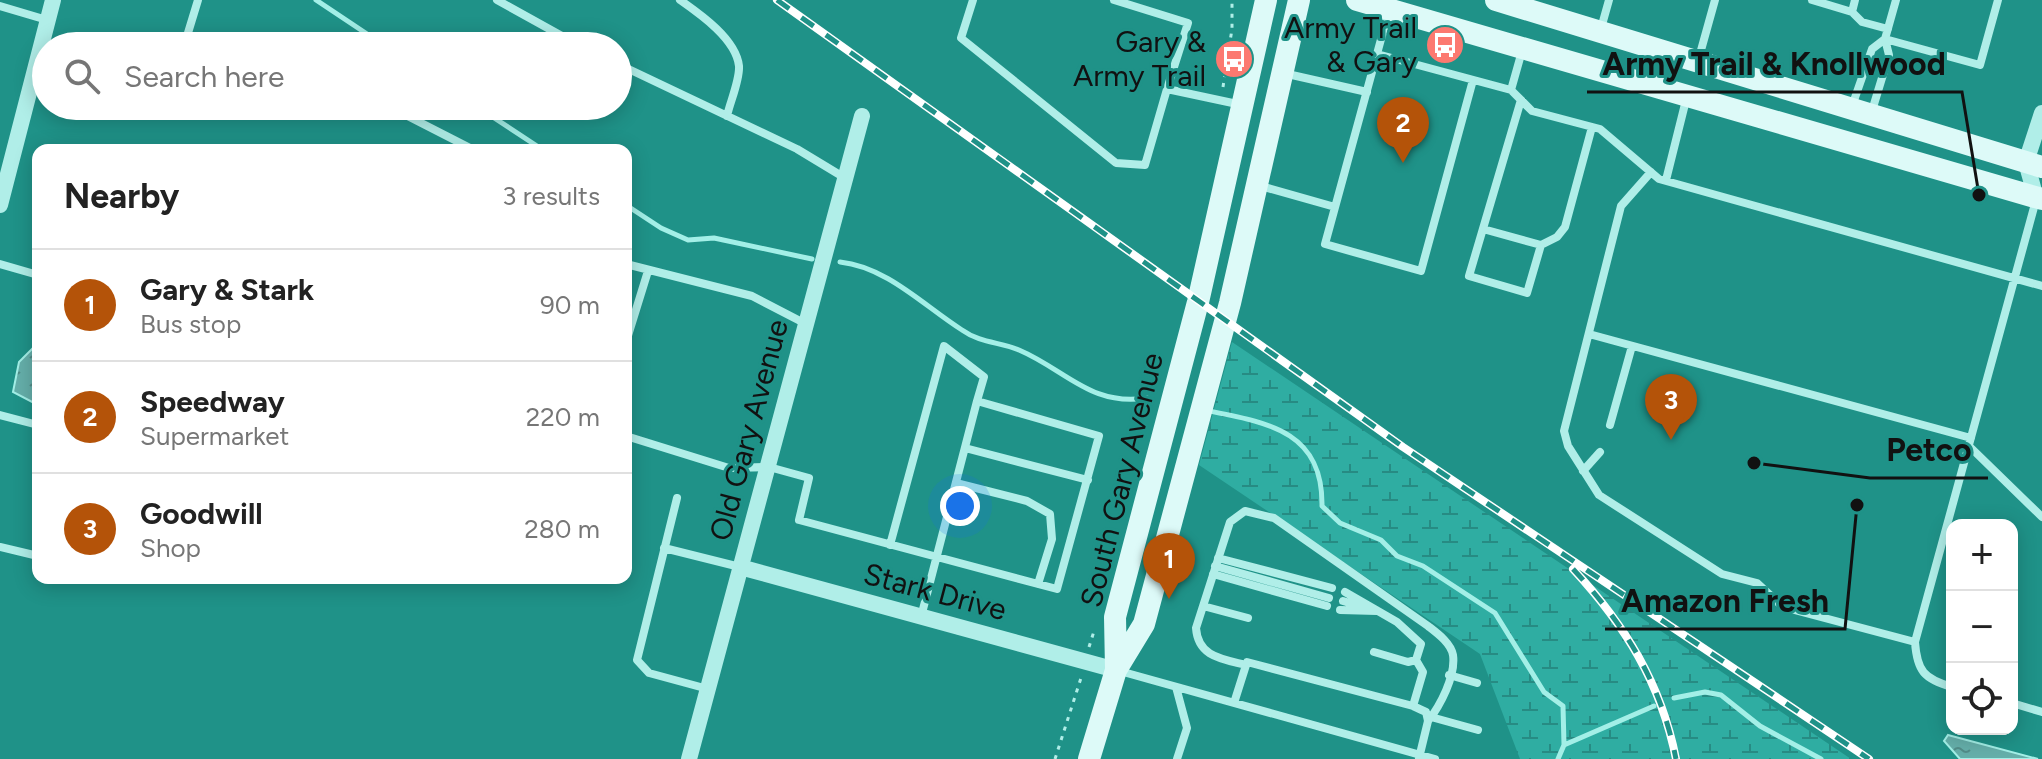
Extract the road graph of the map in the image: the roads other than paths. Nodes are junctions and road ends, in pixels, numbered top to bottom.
1 (198, 0) edge
2 (497, 0) edge
3 (680, 0) edge
4 (973, 0) edge
5 (1114, 0) edge
6 (1266, 0) edge
7 (1299, 0) edge
8 (1357, 0) edge
9 (1496, 0) edge
10 (1609, 0) edge
11 (1715, 0) edge
12 (1812, 0) edge
13 (1855, 0) edge
14 (1896, 0) edge
15 (1998, 0) edge
16 (49, 1) edge
17 (0, 6) edge
18 (1389, 9) junction
19 (1852, 12) junction
20 (47, 20) junction
21 (1888, 29) junction
22 (43, 32) edge
23 (188, 32) edge
24 (555, 32) edge
25 (1600, 33) junction
26 (1885, 39) junction
27 (1522, 50) junction
28 (1377, 54) junction
29 (1697, 63) junction
30 (32, 67) edge
31 (632, 71) edge
32 (1282, 73) junction
33 (1473, 80) junction
34 (1167, 89) junction
35 (1511, 90) junction
36 (1367, 92) junction
37 (1687, 95) junction
38 (1521, 100) junction
39 (1244, 106) junction
40 (1861, 113) junction
41 (2042, 113) edge
42 (727, 116) junction
43 (862, 116) dead end
44 (415, 120) edge
45 (1592, 127) junction
46 (462, 144) edge
47 (7, 146) edge
48 (2034, 164) edge
49 (1651, 172) junction
50 (845, 179) junction
51 (1666, 180) junction
52 (1257, 185) junction
53 (2040, 196) edge
54 (0, 205) edge
55 (1335, 207) junction
56 (1483, 229) junction
57 (1541, 245) junction
58 (0, 264) edge
59 (632, 266) edge
60 (648, 271) junction
61 (32, 273) edge
62 (2015, 278) junction
63 (2042, 286) edge
64 (632, 323) edge
65 (807, 324) junction
66 (1589, 334) junction
67 (1632, 346) junction
68 (977, 401) junction
69 (0, 415) edge
70 (32, 423) edge
71 (1610, 425) dead end
72 (632, 438) edge
73 (1970, 442) junction
74 (965, 448) junction
75 (1600, 452) dead end
76 (769, 467) junction
77 (1583, 471) junction
78 (1088, 480) junction
79 (956, 483) junction
80 (677, 498) dead end
81 (2042, 517) edge
82 (890, 545) junction
83 (0, 547) edge
84 (664, 548) junction
85 (32, 555) edge
86 (937, 558) junction
87 (1215, 566) junction
88 (740, 567) junction
89 (1038, 584) junction
90 (1343, 601) dead end
91 (1202, 609) junction
92 (921, 617) junction
93 (1248, 618) dead end
94 (1915, 642) junction
95 (1374, 652) dead end
96 (1416, 660) junction
97 (1246, 664) junction
98 (1116, 670) junction
99 (1449, 675) junction
100 (1477, 683) dead end
101 (1946, 684) edge
102 (1176, 687) junction
103 (708, 689) junction
104 (1234, 703) junction
105 (2018, 705) edge
106 (1413, 706) junction
107 (2042, 712) edge
108 (1430, 719) junction
109 (1478, 730) dead end
110 (1420, 757) edge
111 (689, 759) edge
112 (1089, 759) edge
113 (1177, 759) edge
114 (1435, 759) edge

1 - 23 lane
2 - 24 lane
3 - 42 lane
4 - 34 lane
5 - 34 lane
6 - 39 street, South Gary Avenue
7 - 32 street, South Gary Avenue
8 - 18 street
9 - 25 street
10 - 25 lane
11 - 29 lane
12 - 19 lane
13 - 19 lane
14 - 21 lane
15 - 26 lane
16 - 20 street
17 - 20 lane
18 - 27 street
18 - 28 lane
19 - 21 lane
20 - 22 street
21 - 26 lane
25 - 29 street
26 - 40 lane
26 - 40 lane
27 - 35 lane
27 - 37 street
28 - 33 lane
28 - 36 lane
29 - 40 street
30 - 47 street
31 - 42 lane
32 - 36 lane
32 - 52 street, South Gary Avenue
33 - 35 lane
33 - 55 lane
34 - 39 lane
35 - 38 lane
36 - 55 lane
37 - 51 lane
37 - 53 street
38 - 45 lane
38 - 56 lane
39 - 98 street, South Gary Avenue
40 - 48 street
41 - 48 street
42 - 50 lane
43 - 50 street, Old Gary Avenue
44 - 46 lane
45 - 49 lane
45 - 57 lane
47 - 54 street
48 - 53 street
49 - 51 lane
49 - 66 lane
50 - 65 street, Old Gary Avenue
51 - 62 lane
52 - 55 lane
52 - 98 street, South Gary Avenue
53 - 62 lane
56 - 57 lane
56 - 57 lane
58 - 61 lane
59 - 60 lane
60 - 64 lane
60 - 65 lane
62 - 63 lane
62 - 73 lane
65 - 76 street, Old Gary Avenue
66 - 67 lane
66 - 77 lane
67 - 71 lane
67 - 73 lane
68 - 74 lane
68 - 78 lane
68 - 82 lane
69 - 70 lane
72 - 76 lane
73 - 81 lane
73 - 94 lane
74 - 78 lane
74 - 79 lane
75 - 77 lane
76 - 82 lane
76 - 88 street, Old Gary Avenue
77 - 94 lane
78 - 89 lane
79 - 86 lane
79 - 89 lane
80 - 84 lane
82 - 86 lane
83 - 85 lane
84 - 88 lane
84 - 103 lane
86 - 89 lane
86 - 92 lane
87 - 87 lane
87 - 91 lane
87 - 99 lane
88 - 92 street, Stark Drive
88 - 103 street, Old Gary Avenue
90 - 96 lane
91 - 93 lane
91 - 97 lane
92 - 98 street, Stark Drive
94 - 101 lane
95 - 96 lane
96 - 106 lane
97 - 104 lane
97 - 106 lane
98 - 102 lane
98 - 112 street
99 - 100 lane
99 - 108 lane
102 - 104 lane
102 - 113 lane
103 - 111 street, Old Gary Avenue
104 - 110 lane
105 - 107 lane
106 - 108 lane
108 - 109 lane
108 - 110 lane
110 - 114 lane

